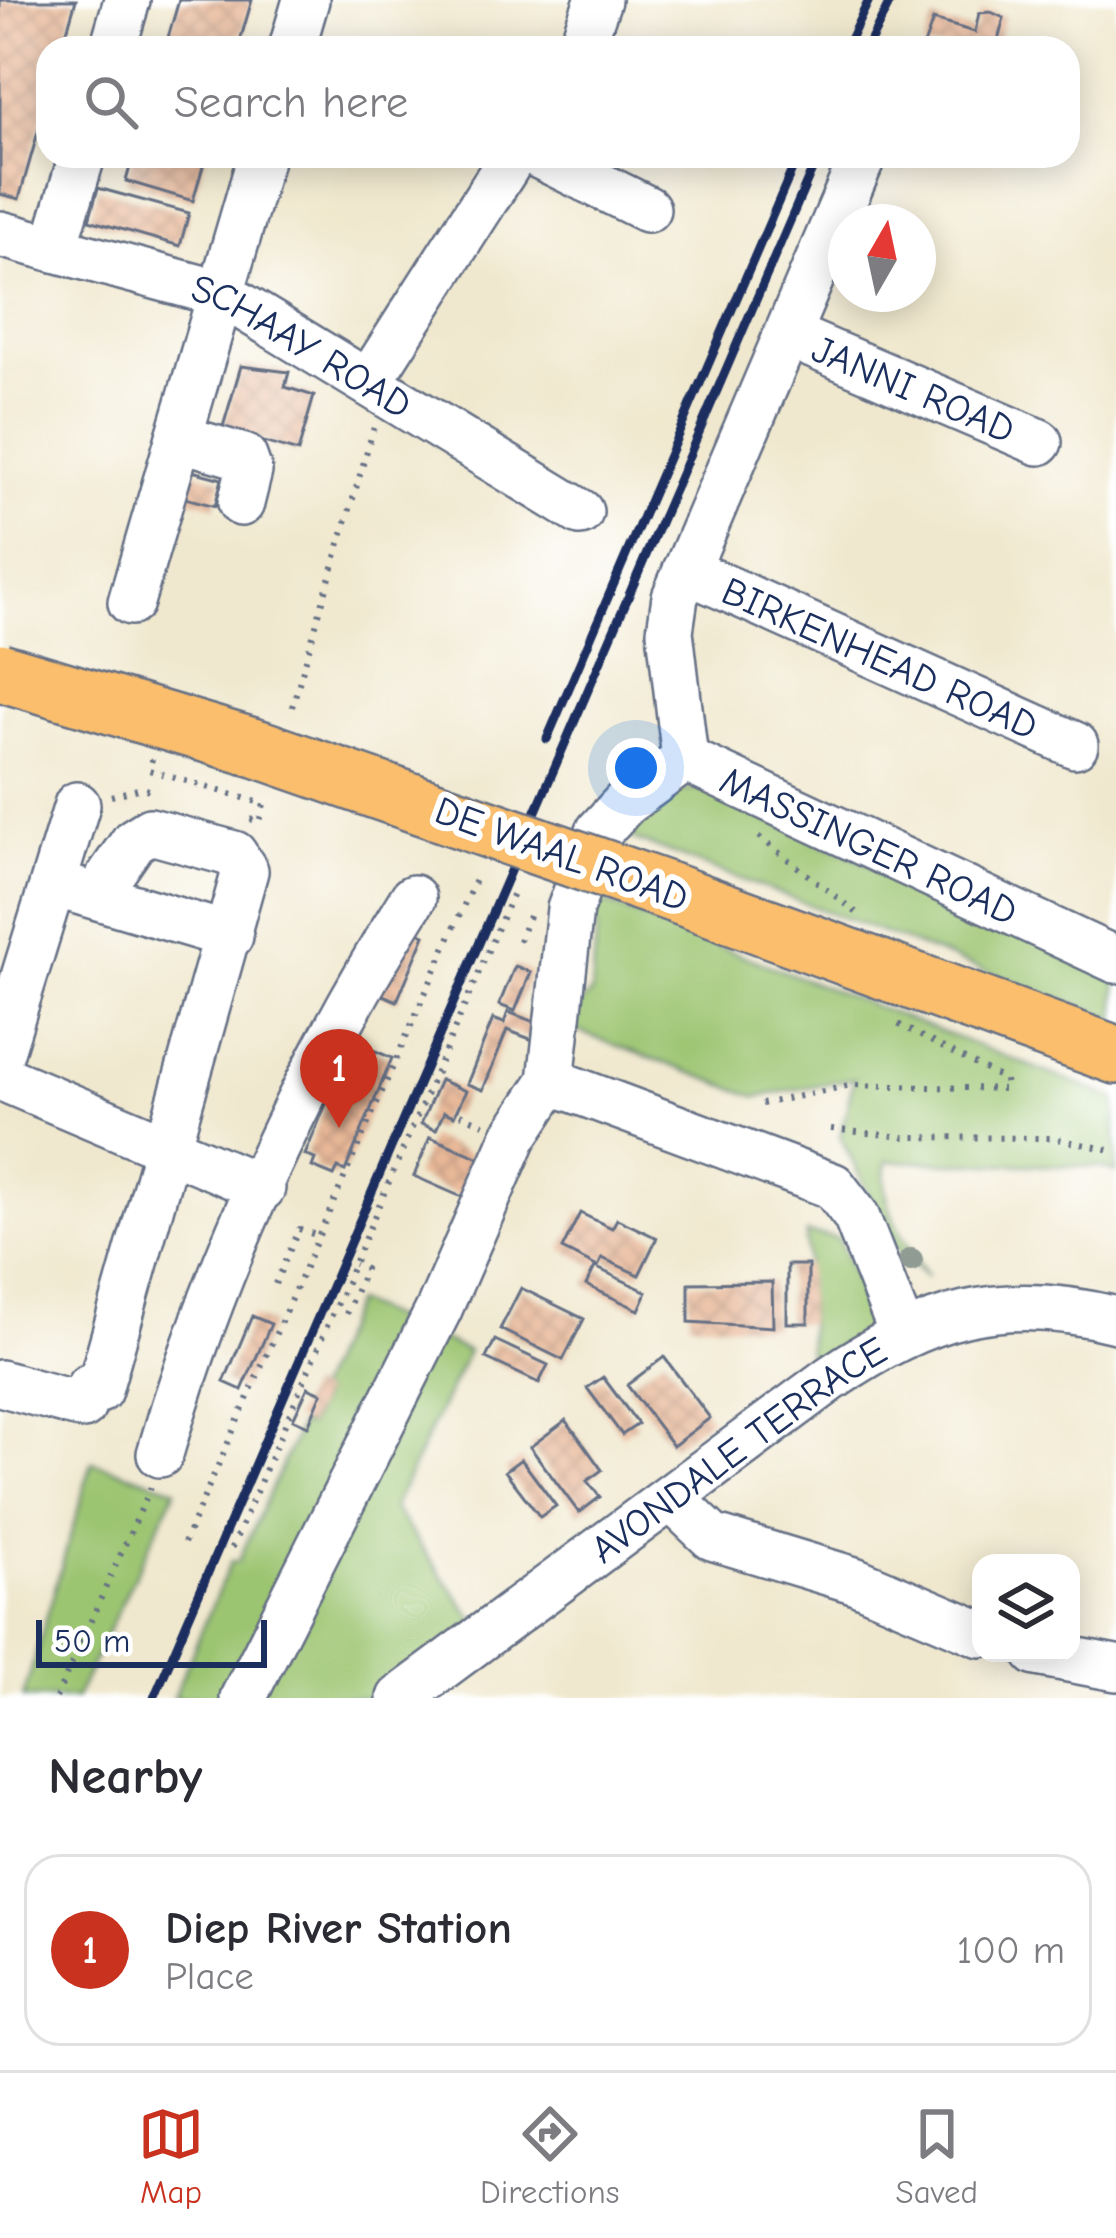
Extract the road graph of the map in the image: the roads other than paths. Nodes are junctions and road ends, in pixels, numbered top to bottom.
1 (127, 0) edge
2 (306, 0) edge
3 (598, 0) edge
4 (116, 36) edge
5 (296, 36) edge
6 (585, 36) edge
7 (79, 168) edge
8 (258, 168) edge
9 (506, 168) edge
10 (564, 168) edge
11 (858, 168) edge
12 (647, 209) dead end
13 (0, 234) edge
14 (55, 249) junction
15 (221, 294) junction
16 (788, 334) junction
17 (378, 384) junction
18 (179, 438) junction
19 (1039, 442) dead end
20 (241, 503) dead end
21 (580, 512) dead end
22 (686, 570) junction
23 (131, 602) dead end
24 (0, 672) edge
25 (1075, 746) dead end
26 (685, 759) junction
27 (76, 805) dead end
28 (50, 884) junction
29 (97, 896) junction
30 (413, 898) dead end
31 (230, 936) junction
32 (1116, 961) edge
33 (0, 1055) edge
34 (1116, 1055) edge
35 (0, 1078) edge
36 (551, 1081) junction
37 (168, 1148) junction
38 (262, 1188) junction
39 (1116, 1321) edge
40 (902, 1333) junction
41 (0, 1383) edge
42 (160, 1454) road end
43 (671, 1498) junction
44 (972, 1630) edge
45 (1080, 1661) edge
46 (1116, 1668) edge
47 (244, 1698) edge
48 (400, 1698) edge

1 - 4 street
2 - 5 street
3 - 6 street
7 - 14 street
8 - 15 street
9 - 17 street
10 - 12 street
11 - 16 street, MASSINGER ROAD
13 - 14 street, SCHAAY ROAD
14 - 15 street, SCHAAY ROAD
15 - 17 street, SCHAAY ROAD
15 - 18 street
16 - 19 street, JANNI ROAD
16 - 22 street, MASSINGER ROAD
17 - 21 street, SCHAAY ROAD
18 - 20 street
18 - 23 street
22 - 25 street, BIRKENHEAD ROAD
22 - 26 street, MASSINGER ROAD
24 - 34 main road, DE WAAL ROAD, bridge
26 - 32 street, MASSINGER ROAD
26 - 36 street
27 - 28 street
28 - 29 street
28 - 33 street
29 - 31 street
29 - 31 street
30 - 38 street
31 - 37 street
35 - 37 street
36 - 40 street
36 - 47 street
37 - 38 street
37 - 41 street
38 - 42 street
39 - 40 street, AVONDALE TERRACE
40 - 43 street, AVONDALE TERRACE
43 - 44 street
43 - 48 street, AVONDALE TERRACE
45 - 46 street

